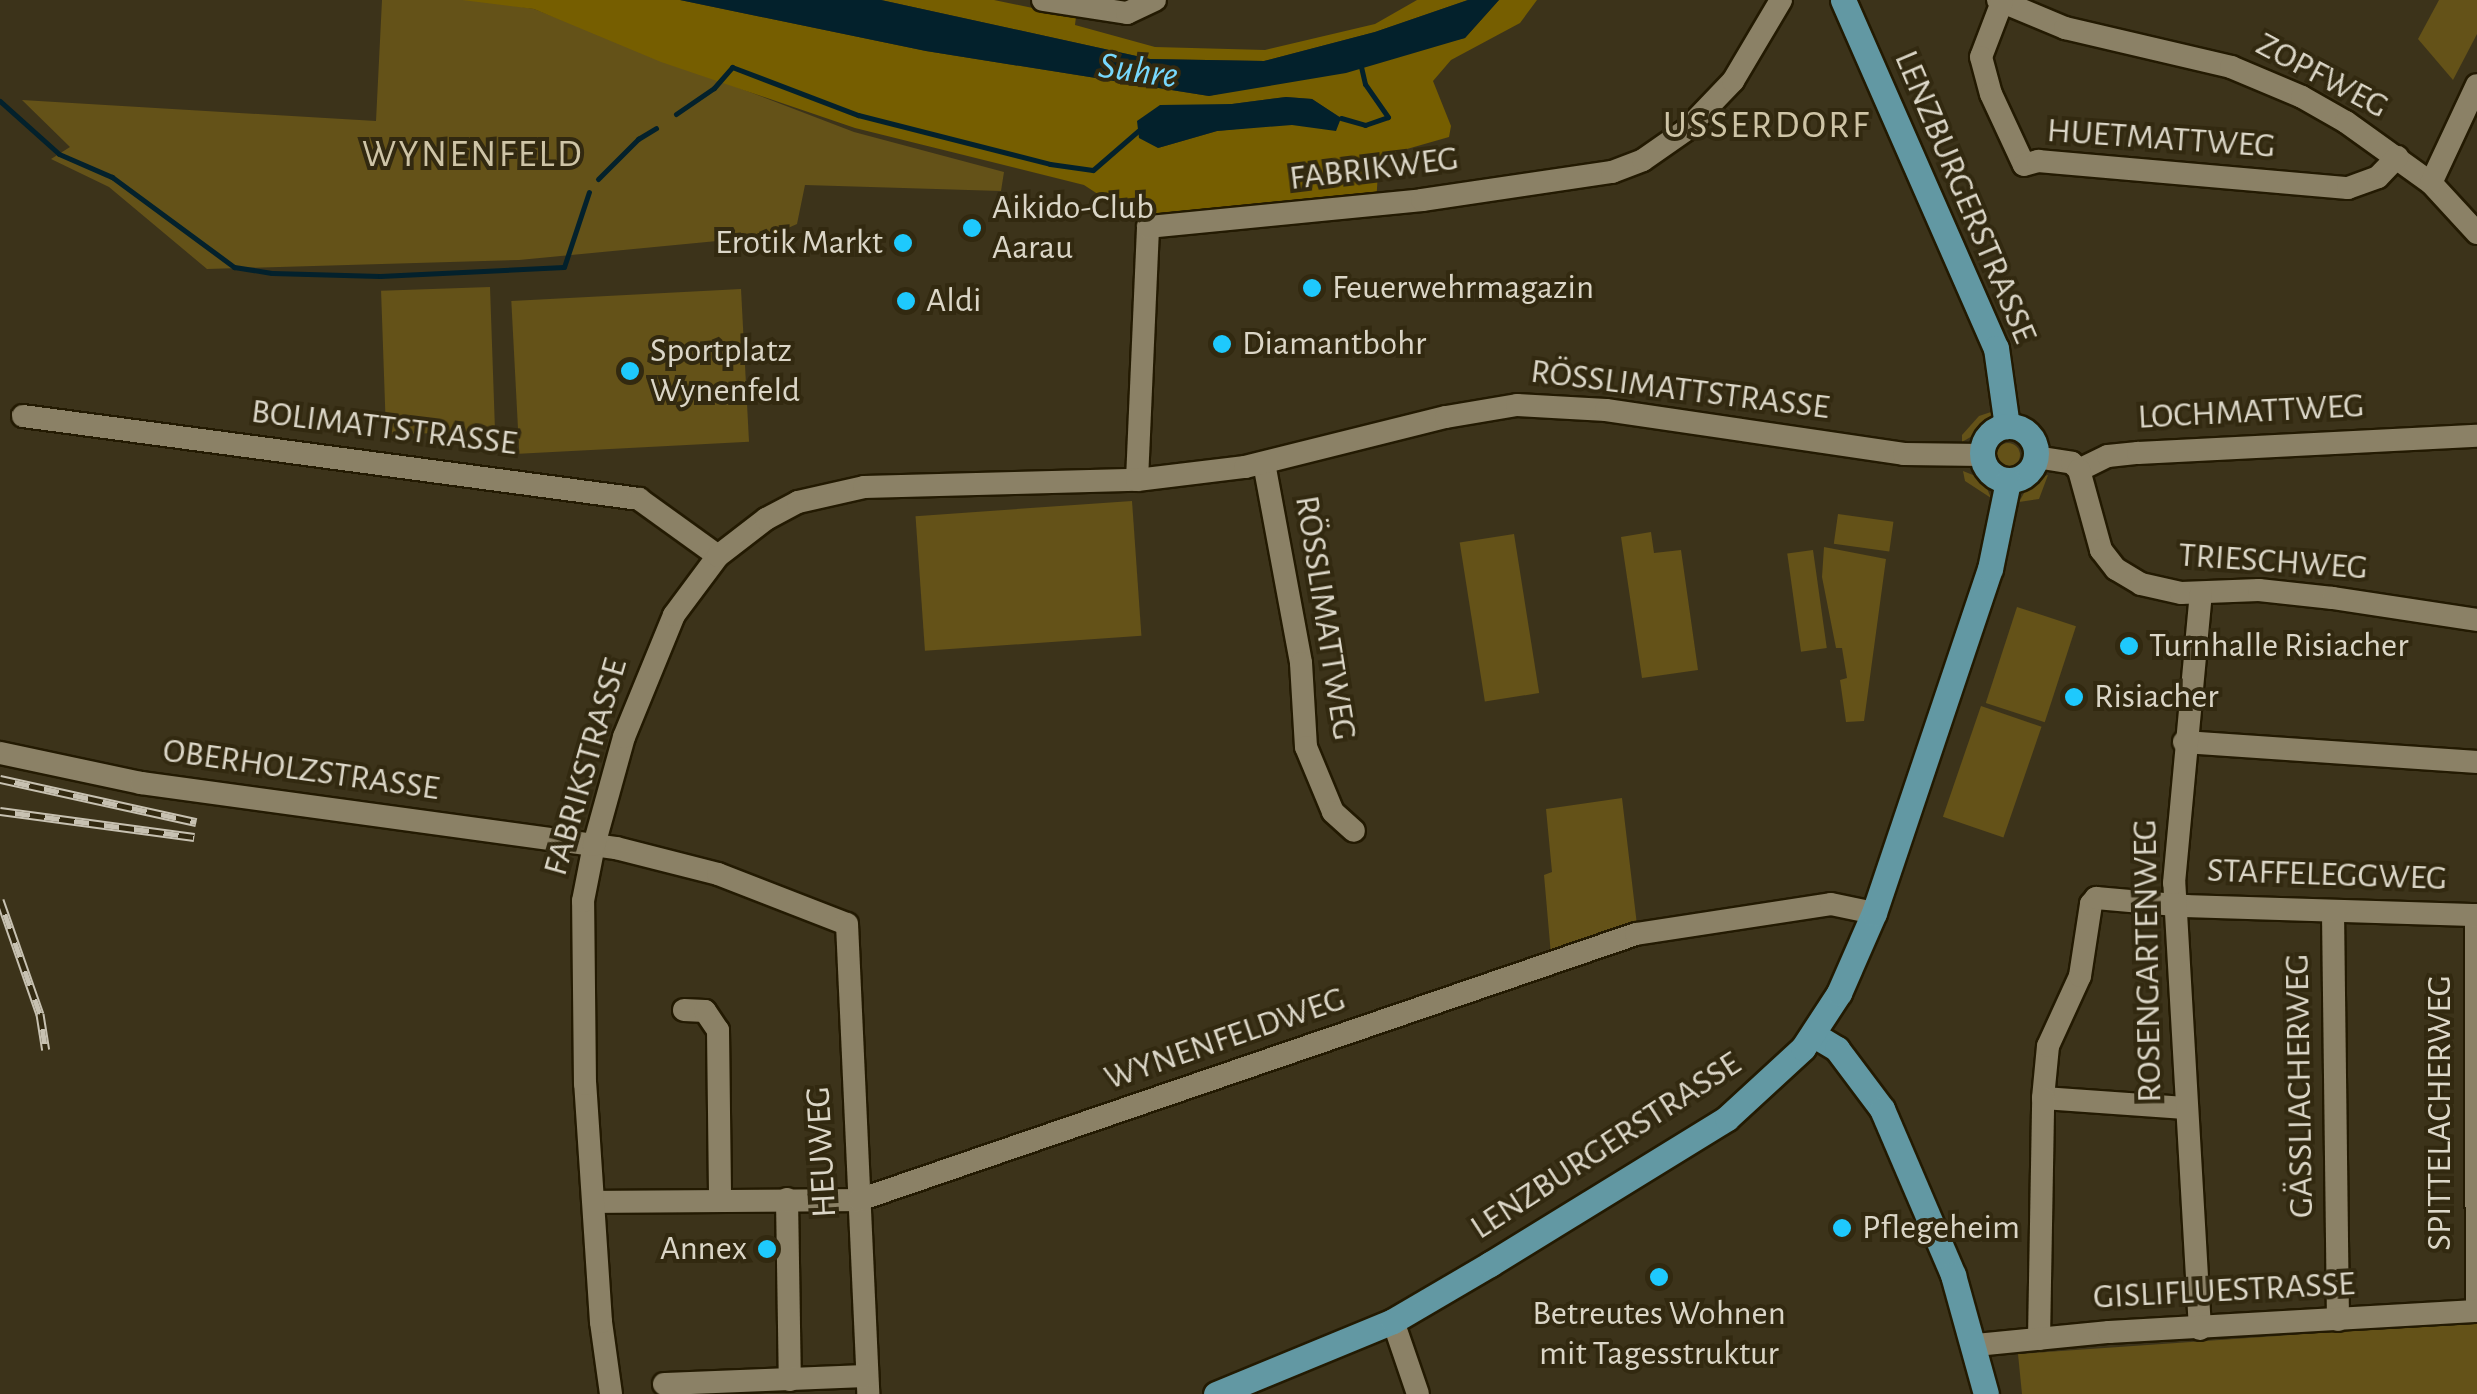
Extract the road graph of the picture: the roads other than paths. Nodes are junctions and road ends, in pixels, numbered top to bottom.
1 (1043, 0) edge
2 (1155, 0) edge
3 (1781, 0) edge
4 (1843, 0) edge
5 (2000, 1) edge
6 (2477, 86) edge
7 (2397, 157) junction
8 (2431, 182) junction
9 (2477, 232) edge
10 (23, 416) dead end
11 (2007, 426) junction
12 (2477, 436) edge
13 (1982, 456) junction
14 (2036, 457) junction
15 (1264, 463) junction
16 (2079, 470) junction
17 (1137, 480) junction
18 (2008, 481) junction
19 (718, 556) junction
20 (2201, 593) junction
21 (2477, 620) edge
22 (2184, 742) junction
23 (0, 753) edge
24 (2477, 762) edge
25 (1354, 831) dead end
26 (594, 845) junction
27 (2175, 905) junction
28 (2333, 912) junction
29 (1874, 913) junction
30 (2476, 915) edge
31 (847, 924) joint
32 (2476, 994) edge
33 (684, 1010) dead end
34 (1814, 1034) junction
35 (2043, 1098) junction
36 (2185, 1108) junction
37 (720, 1199) junction
38 (787, 1199) junction
39 (860, 1200) junction
40 (594, 1202) junction
41 (2477, 1312) edge
42 (2338, 1320) junction
43 (1392, 1321) junction
44 (2200, 1328) junction
45 (2039, 1339) junction
46 (1976, 1345) junction
47 (790, 1380) junction
48 (664, 1384) dead end
49 (867, 1385) edge
50 (612, 1394) edge
51 (1216, 1394) edge
52 (1418, 1394) edge
53 (1986, 1394) edge

1 - 2 street
3 - 17 street, FABRIKWEG
4 - 11 main road, LENZBURGERSTRASSE
5 - 7 street, ZOPFWEG
5 - 7 street, HUETMATTWEG
6 - 8 street
7 - 8 street, ZOPFWEG
8 - 9 street, ZOPFWEG
10 - 19 street, BOLIMATTSTRASSE
11 - 13 main road
11 - 14 main road
12 - 16 street, LOCHMATTWEG
13 - 15 street, RÖSSLIMATTSTRASSE
13 - 18 main road
14 - 16 street
14 - 18 main road
15 - 17 street, RÖSSLIMATTSTRASSE
15 - 25 street, RÖSSLIMATTWEG
16 - 20 street, TRIESCHWEG
17 - 19 street, FABRIKSTRASSE
18 - 29 main road, LENZBURGERSTRASSE
19 - 26 street, FABRIKSTRASSE
20 - 21 street, TRIESCHWEG
20 - 22 street, ROSENGARTENWEG
22 - 24 street
22 - 27 street, ROSENGARTENWEG
23 - 26 street, OBERHOLZSTRASSE
26 - 31 street, OBERHOLZSTRASSE
26 - 40 street, FABRIKSTRASSE
27 - 28 street, STAFFELEGGWEG
27 - 35 street, STAFFELEGGWEG
27 - 36 street, ROSENGARTENWEG
28 - 30 street, STAFFELEGGWEG
28 - 42 street, GÄSSLIACHERWEG
29 - 34 main road, LENZBURGERSTRASSE
29 - 39 street, WYNENFELDWEG
30 - 32 street, SPITTELACHERWEG
31 - 39 street, HEUWEG
32 - 41 street, SPITTELACHERWEG
33 - 37 street
34 - 43 main road, LENZBURGERSTRASSE
34 - 46 main road
35 - 36 street
35 - 45 street, STAFFELEGGWEG
36 - 44 street, ROSENGARTENWEG
37 - 38 street, WYNENFELDWEG
37 - 40 street, WYNENFELDWEG
38 - 39 street, WYNENFELDWEG
38 - 47 street, HEUWEG
39 - 49 street, HEUWEG
40 - 50 street, FABRIKSTRASSE
41 - 42 street, GISLIFLUESTRASSE
42 - 44 street, GISLIFLUESTRASSE
43 - 51 main road, LENZBURGERSTRASSE
43 - 52 street
44 - 45 street, GISLIFLUESTRASSE
45 - 46 street, GISLIFLUESTRASSE
46 - 53 main road
47 - 48 street, HEUWEG
47 - 49 street, HEUWEG

